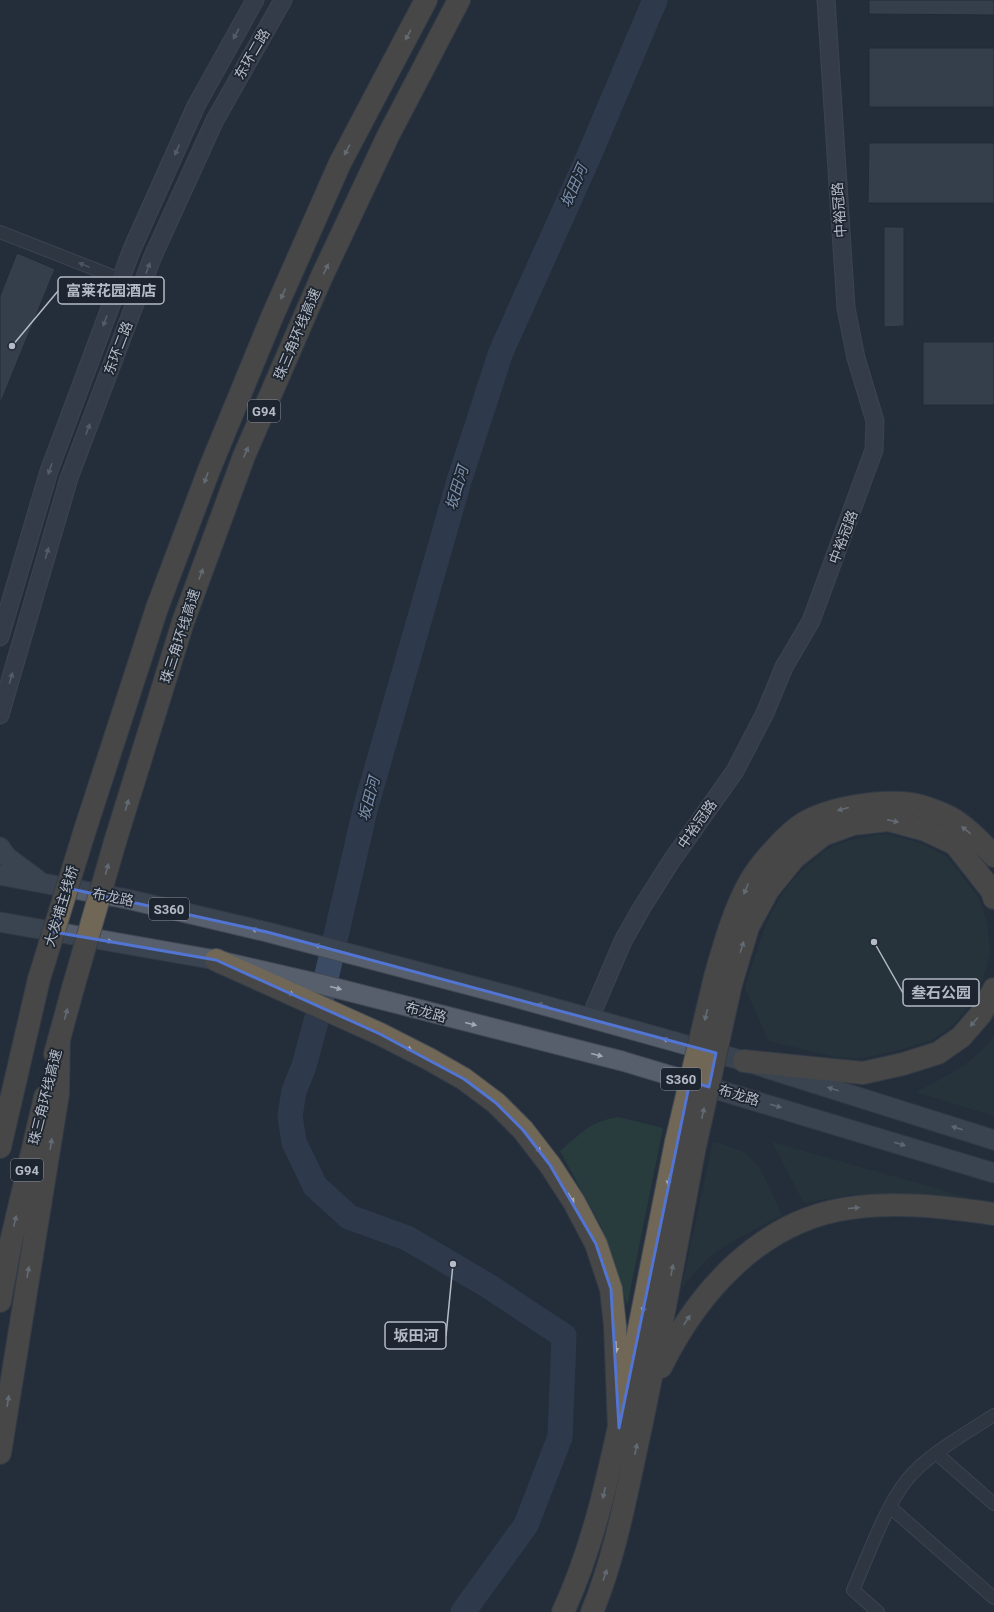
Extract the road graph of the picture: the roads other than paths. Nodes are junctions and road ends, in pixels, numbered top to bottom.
1 (255, 0) edge
2 (283, 0) edge
3 (426, 0) edge
4 (459, 0) edge
5 (826, 0) edge
6 (0, 232) edge
7 (120, 279) junction
8 (0, 637) edge
9 (0, 715) edge
10 (84, 834) joint
11 (0, 847) edge
12 (994, 856) edge
13 (0, 875) edge
14 (43, 884) junction
15 (994, 898) edge
16 (0, 922) edge
17 (216, 960) junction
18 (39, 979) junction
19 (723, 981) junction
20 (994, 989) edge
21 (590, 1018) junction
22 (59, 1040) junction
23 (744, 1061) junction
24 (0, 1092) edge
25 (994, 1140) edge
26 (685, 1146) junction
27 (0, 1147) edge
28 (994, 1173) edge
29 (994, 1214) edge
30 (0, 1301) edge
31 (649, 1391) junction
32 (994, 1415) edge
33 (619, 1428) junction
34 (0, 1453) edge
35 (936, 1453) junction
36 (994, 1504) edge
37 (890, 1507) junction
38 (994, 1598) edge
39 (563, 1612) edge
40 (592, 1612) edge
41 (878, 1612) edge

1 -> 7 main road, 东环二路
9 -> 2 main road, 东环二路
3 -> 10 highway, 珠三角环线高速 / G94
22 -> 4 highway, 珠三角环线高速 / G94, bridge
5 - 21 main road, 中裕冠路
7 -> 6 street
7 -> 8 main road, 东环二路
10 - 18 highway, 大发埔主线桥 / G94, bridge
11 - 14 main road
12 -> 19 highway
13 - 14 main road, 布龙路 / S360
21 -> 14 main road, 布龙路 / S360
19 -> 15 highway
16 -> 17 main road, S360
17 -> 28 main road, 布龙路 / S360
17 -> 33 highway
18 - 24 highway
18 - 27 highway, G94
19 - 26 highway, bridge
20 -> 23 highway
23 -> 21 main road, S360
30 -> 22 highway, 珠三角环线高速 / G94
34 -> 22 highway
25 -> 23 main road, S360
31 -> 26 highway
26 -> 33 highway
31 -> 29 highway
40 -> 31 highway
32 - 35 street
33 -> 39 highway
35 - 36 street
35 - 37 street
37 - 38 street
37 - 41 street

